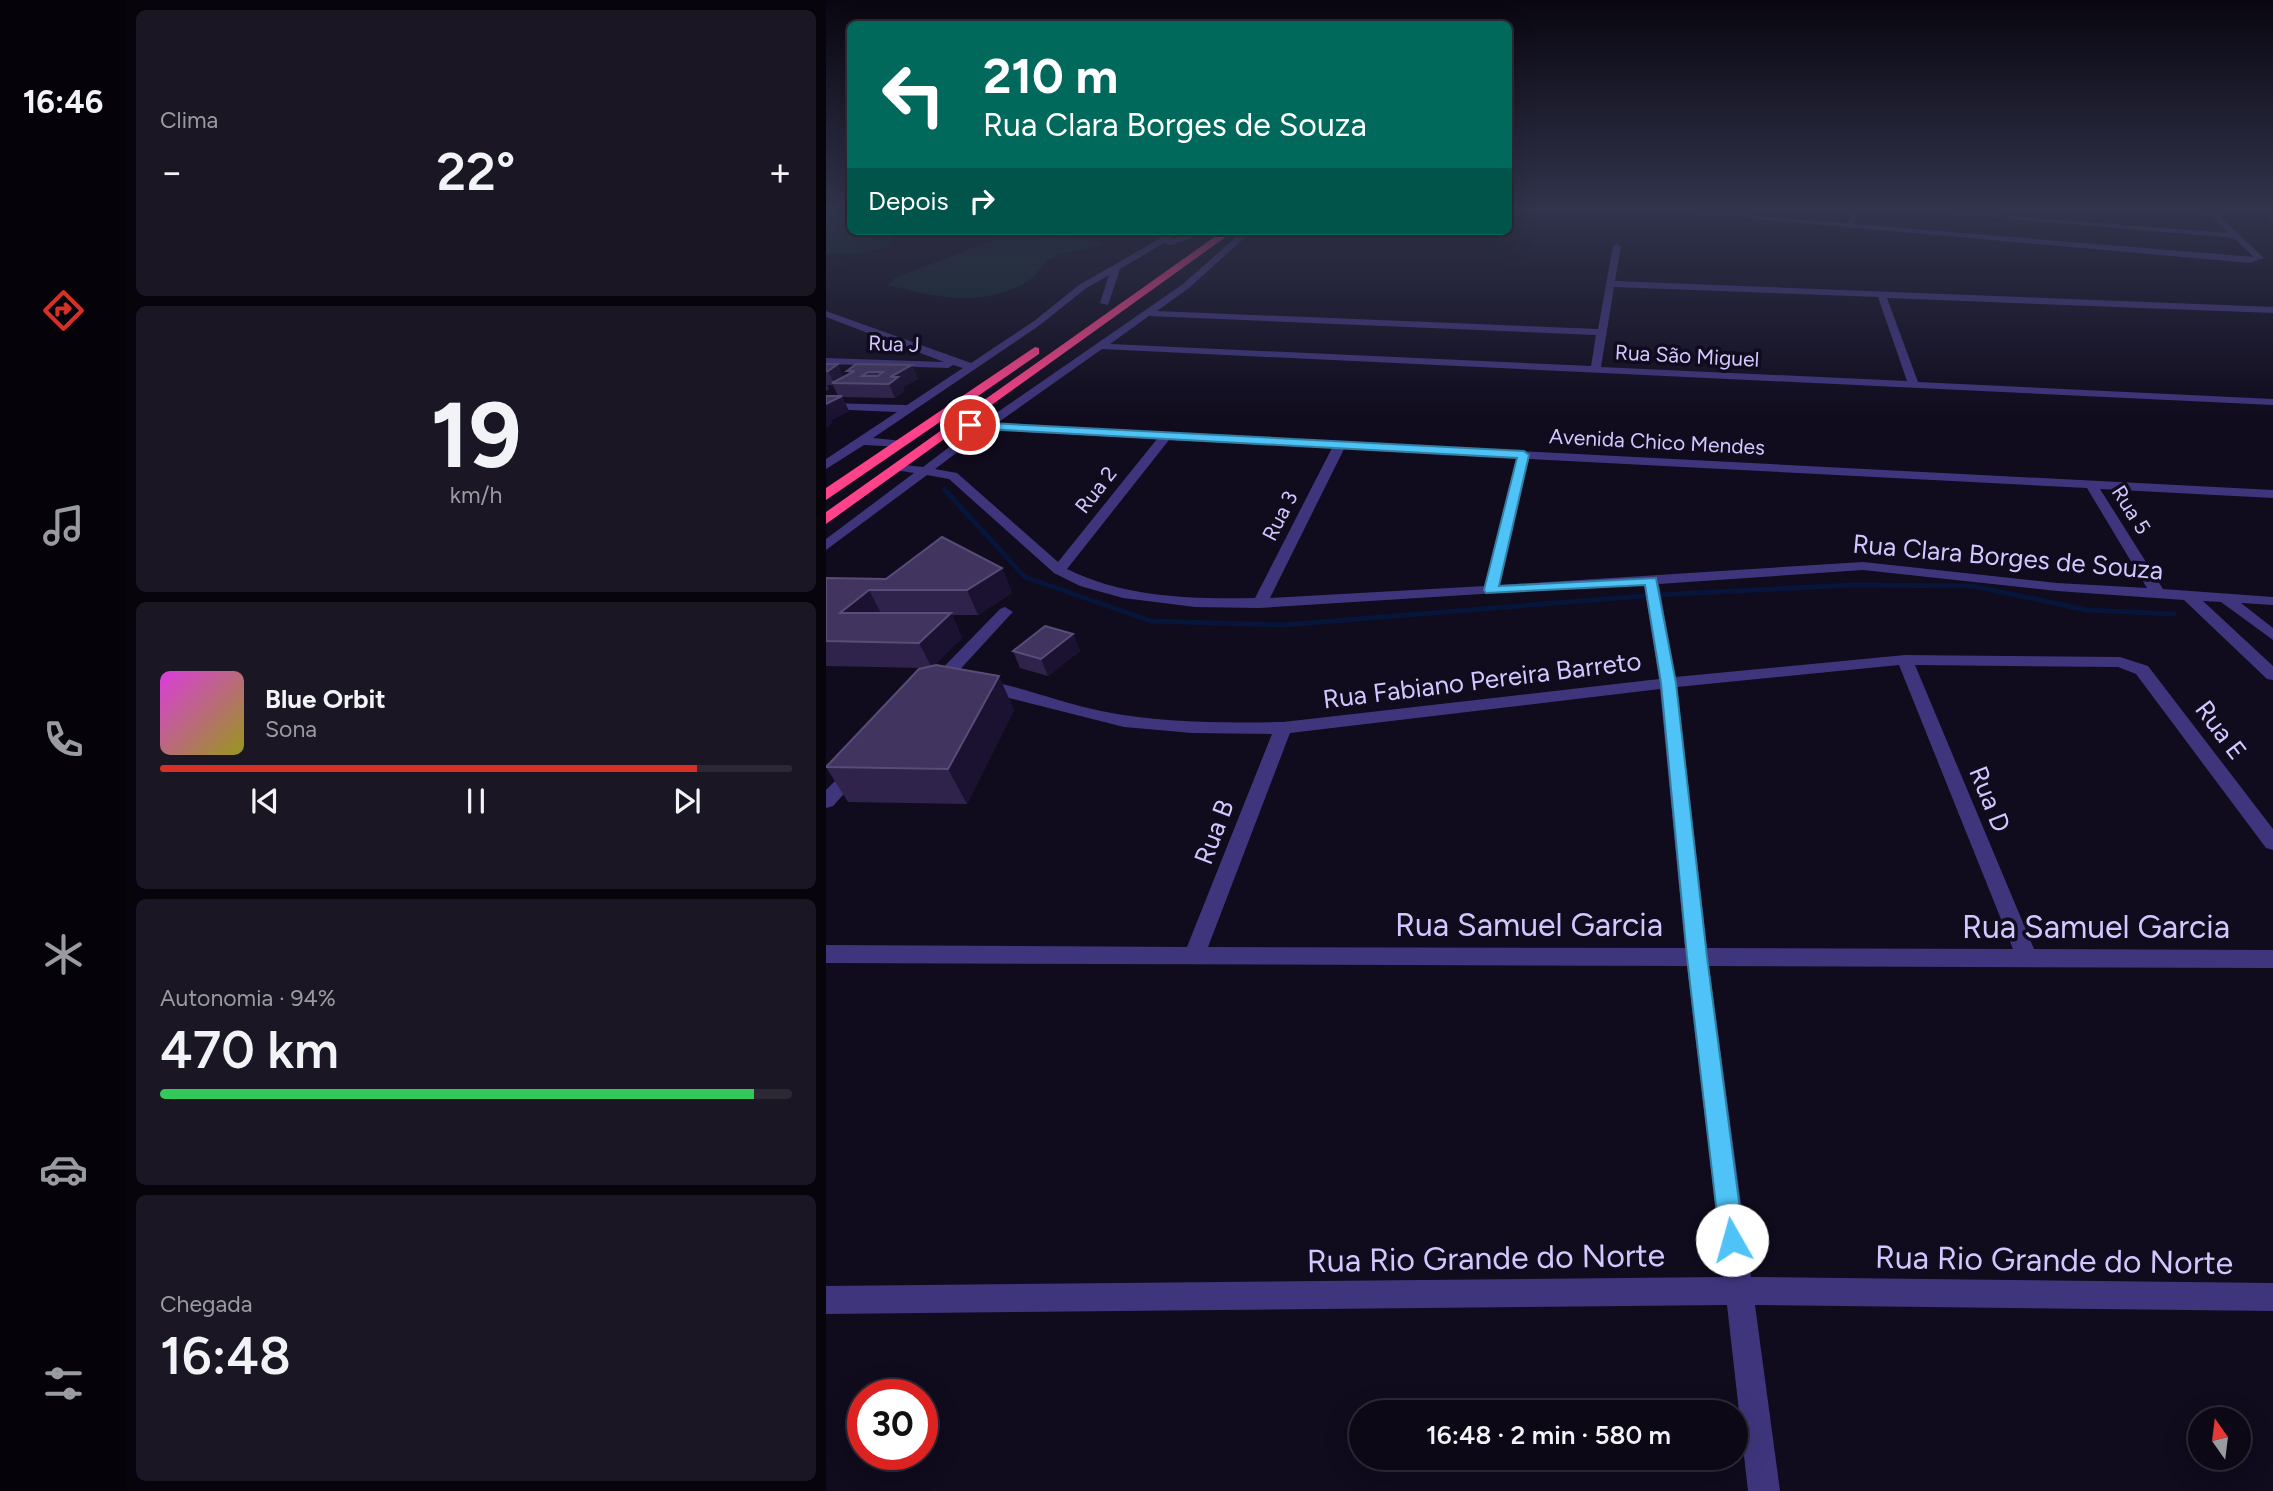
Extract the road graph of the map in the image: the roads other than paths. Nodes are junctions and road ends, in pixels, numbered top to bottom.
1 (1096, 279) edge
2 (1112, 279) edge
3 (1169, 279) edge
4 (1193, 279) edge
5 (1613, 279) edge
6 (1612, 284) junction
7 (1126, 288) dead end
8 (1881, 294) junction
9 (1105, 303) junction
10 (1094, 310) dead end
11 (2273, 310) edge
12 (1145, 313) junction
13 (826, 314) edge
14 (1602, 332) junction
15 (1050, 340) dead end
16 (1098, 346) junction
17 (826, 361) edge
18 (964, 369) junction
19 (1595, 371) junction
20 (826, 372) edge
21 (938, 376) junction
22 (1914, 386) junction
23 (2273, 402) edge
24 (826, 406) edge
25 (891, 408) junction
26 (911, 408) junction
27 (956, 425) junction
28 (985, 426) junction
29 (1166, 436) junction
30 (862, 441) junction
31 (899, 444) junction
32 (1339, 447) junction
33 (1524, 455) junction
34 (826, 465) edge
35 (899, 467) junction
36 (924, 471) junction
37 (2090, 483) junction
38 (2273, 494) edge
39 (826, 495) edge
40 (826, 519) edge
41 (826, 545) edge
42 (1059, 570) junction
43 (1491, 590) junction
44 (1653, 591) junction
45 (2158, 594) junction
46 (2189, 596) junction
47 (2226, 598) junction
48 (2273, 601) edge
49 (1259, 604) junction
50 (1005, 612) dead end
51 (2273, 635) edge
52 (2273, 651) edge
53 (1905, 660) junction
54 (2255, 660) junction
55 (2273, 675) edge
56 (941, 679) junction
57 (2152, 681) joint
58 (1668, 683) junction
59 (923, 699) edge
60 (1283, 728) junction
61 (868, 757) edge
62 (826, 801) edge
63 (2273, 843) edge
64 (826, 954) edge
65 (1194, 955) junction
66 (1697, 957) junction
67 (2027, 958) junction
68 (2273, 959) edge
69 (1739, 1291) junction
70 (2273, 1297) edge
71 (826, 1300) edge
72 (1764, 1491) edge

1 - 18 street
2 - 9 street
3 - 27 highway
4 - 12 street
5 - 6 street
6 - 8 street
6 - 14 street
7 - 9 highway
8 - 11 street
8 - 22 street
9 - 10 highway
12 - 14 street
12 - 16 street
13 - 18 street
14 - 19 street
15 - 31 highway
16 - 19 street, Rua São Miguel
16 - 28 street
17 - 18 street, Rua J
18 - 21 street
18 - 26 street
19 - 22 street, Rua São Miguel
20 - 21 street
21 - 25 street
22 - 23 street, Rua São Miguel
24 - 25 street
25 - 26 street
26 - 30 street
27 - 28 street, Avenida Chico Mendes
27 - 35 highway
28 - 29 street, Avenida Chico Mendes
28 - 36 street
29 - 32 street, Avenida Chico Mendes
29 - 42 street, Rua 2
30 - 31 street
30 - 34 street
31 - 39 highway
32 - 33 street, Avenida Chico Mendes
32 - 49 street, Rua 3
33 - 37 street, Avenida Chico Mendes
33 - 43 street
35 - 36 street, Rua Clara Borges de Souza
35 - 40 highway
36 - 41 street
36 - 42 street, Rua Clara Borges de Souza
37 - 38 street, Avenida Chico Mendes
37 - 45 street, Rua 5
42 - 49 street, Rua Clara Borges de Souza
43 - 44 street, Rua Clara Borges de Souza
43 - 49 street, Rua Clara Borges de Souza
44 - 45 street, Rua Clara Borges de Souza
44 - 58 street
45 - 46 street, Rua Clara Borges de Souza
46 - 47 street, Rua Clara Borges de Souza
46 - 54 street
47 - 48 street, Rua Clara Borges de Souza
47 - 51 street
50 - 56 street
52 - 54 street
53 - 57 street, Rua Fabiano Pereira Barreto
53 - 58 street, Rua Fabiano Pereira Barreto
53 - 67 street, Rua D
54 - 55 street
56 - 59 street
56 - 60 street, Rua Fabiano Pereira Barreto
57 - 63 street, Rua E
58 - 60 street, Rua Fabiano Pereira Barreto
58 - 66 street
60 - 65 street, Rua B
61 - 62 street
64 - 65 street, Rua Samuel Garcia
65 - 66 street, Rua Samuel Garcia
66 - 67 street, Rua Samuel Garcia
66 - 69 street
67 - 68 street, Rua Samuel Garcia
69 - 70 street, Rua Rio Grande do Norte
69 - 71 street, Rua Rio Grande do Norte
69 - 72 street

